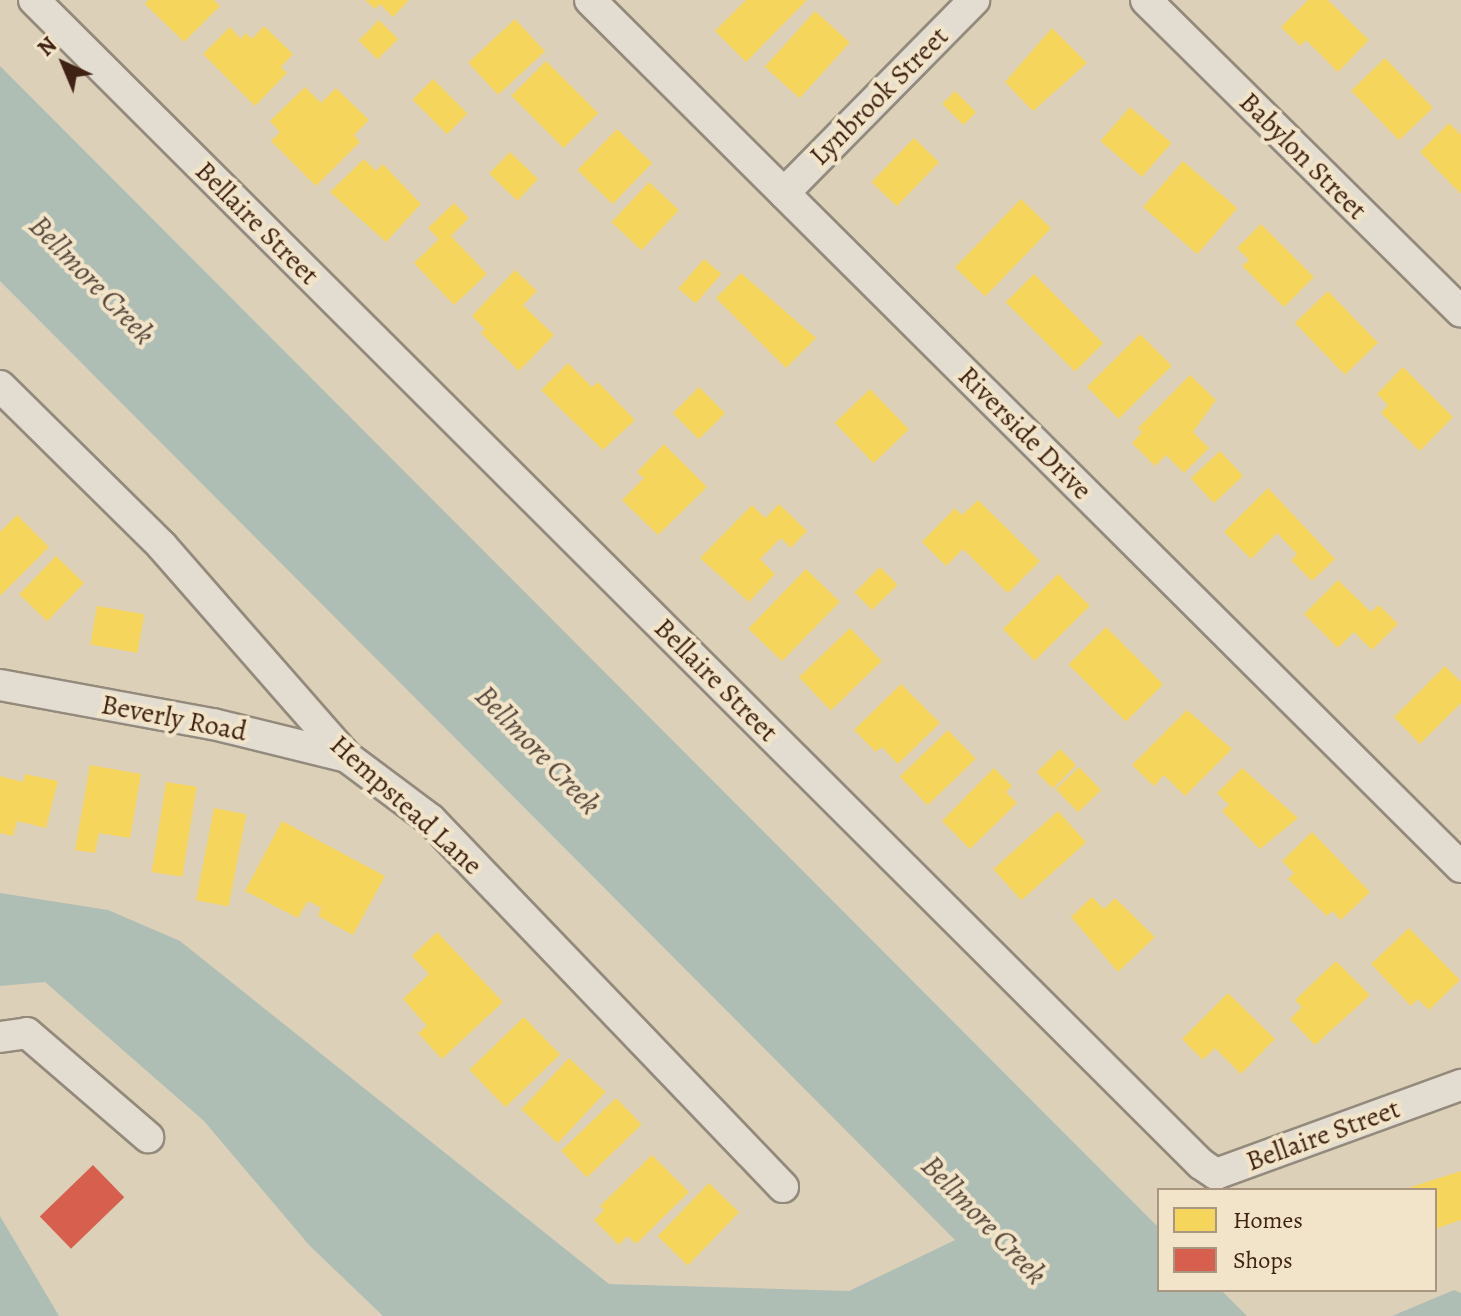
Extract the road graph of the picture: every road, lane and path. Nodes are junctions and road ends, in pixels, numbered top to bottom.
1 (34, 0) edge
2 (590, 0) edge
3 (974, 0) edge
4 (1146, 0) edge
5 (784, 193) junction
6 (1461, 312) edge
7 (0, 386) edge
8 (0, 685) edge
9 (347, 757) junction
10 (1461, 867) edge
11 (0, 1037) edge
12 (1461, 1085) edge
13 (148, 1137) dead end
14 (783, 1187) dead end

1 - 12 street, Bellaire Street
2 - 5 street, Riverside Drive
3 - 5 street, Lynbrook Street
4 - 6 street, Babylon Street
5 - 10 street, Riverside Drive
7 - 9 street, Hempstead Lane
8 - 9 street, Beverly Road
9 - 14 street, Hempstead Lane
11 - 13 street

